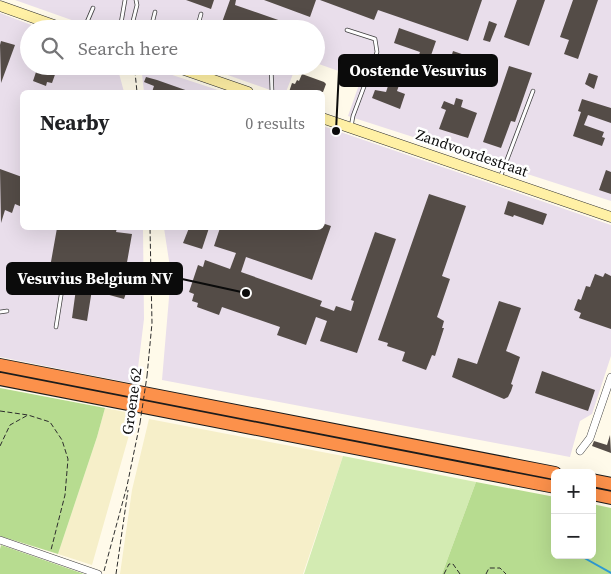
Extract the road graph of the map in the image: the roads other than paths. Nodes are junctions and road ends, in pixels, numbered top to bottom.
1 (125, 0) edge
2 (136, 0) edge
3 (0, 6) edge
4 (93, 8) dead end
5 (155, 12) dead end
6 (201, 14) dead end
7 (40, 20) edge
8 (88, 20) edge
9 (122, 20) edge
10 (134, 20) edge
11 (153, 20) edge
12 (199, 20) edge
13 (347, 30) dead end
14 (271, 75) edge
15 (201, 76) edge
16 (242, 90) edge
17 (272, 90) edge
18 (533, 91) dead end
19 (325, 119) edge
20 (351, 128) junction
21 (500, 179) junction
22 (611, 217) edge
23 (63, 283) dead end
24 (7, 311) dead end
25 (0, 312) edge
26 (56, 327) dead end
27 (0, 365) edge
28 (611, 377) edge
29 (0, 379) edge
30 (580, 452) dead end
31 (551, 472) edge
32 (596, 481) edge
33 (611, 484) edge
34 (551, 486) edge
35 (596, 495) edge
36 (611, 498) edge
37 (0, 540) edge
38 (98, 574) edge

1 - 9 lane
2 - 10 lane
3 - 7 main road
4 - 8 lane
5 - 11 lane
6 - 12 lane
13 - 20 lane
14 - 17 lane
15 - 16 main road
18 - 21 lane
19 - 20 main road, Zandvoordestraat
20 - 21 main road, Zandvoordestraat
21 - 22 main road, Zandvoordestraat
23 - 26 lane
24 - 25 lane
27 - 31 highway
28 - 30 street
29 - 34 highway
32 - 33 highway
35 - 36 highway
37 - 38 street

